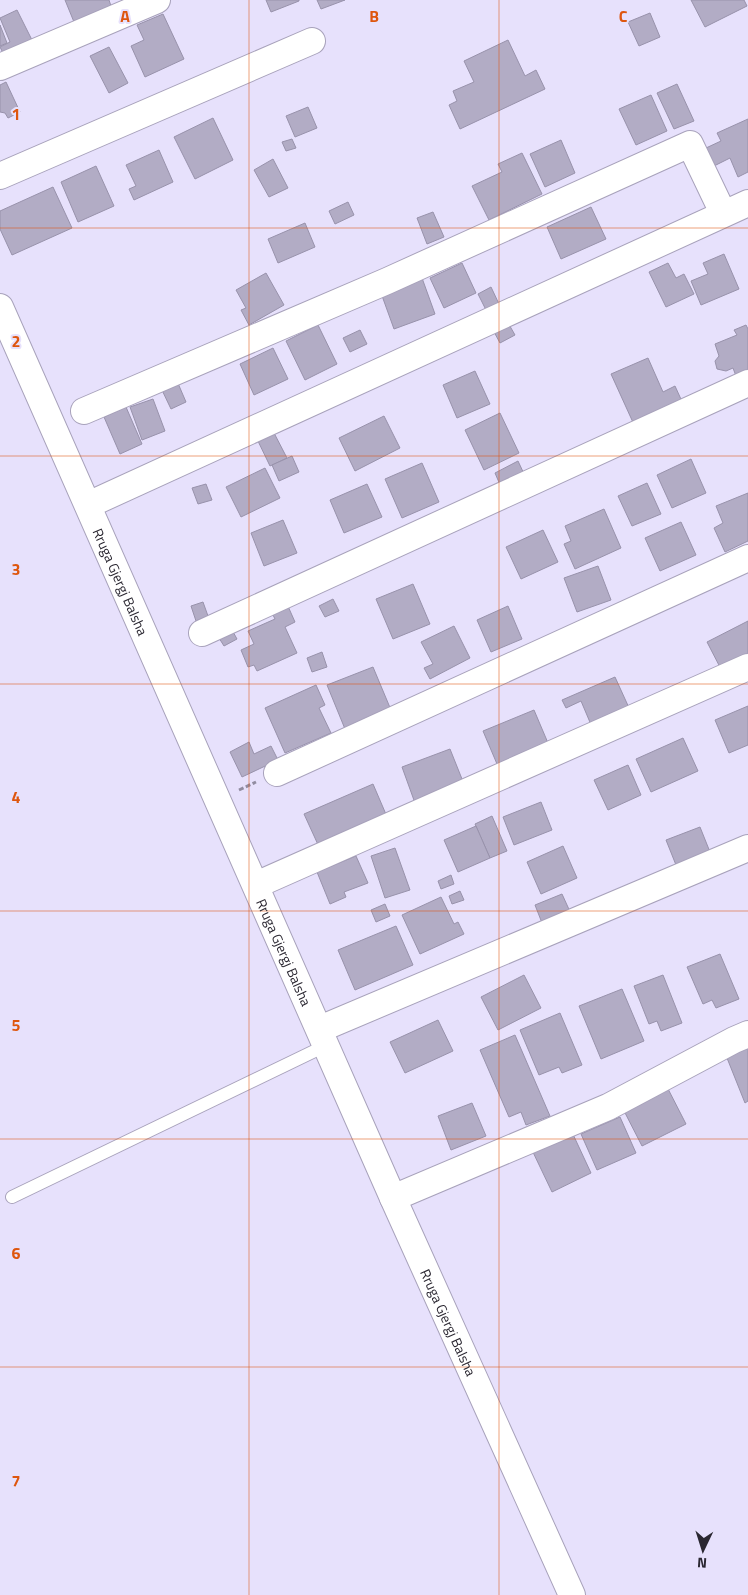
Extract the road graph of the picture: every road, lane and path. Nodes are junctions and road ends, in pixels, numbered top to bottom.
1 (157, 0) edge
2 (312, 41) dead end
3 (0, 67) edge
4 (0, 176) edge
5 (748, 203) edge
6 (723, 213) junction
7 (0, 307) edge
8 (10, 356) edge
9 (748, 383) edge
10 (84, 411) dead end
11 (88, 505) junction
12 (748, 558) edge
13 (202, 633) dead end
14 (748, 667) edge
15 (277, 773) joint
16 (218, 799) junction
17 (748, 848) edge
18 (256, 885) junction
19 (748, 1034) edge
20 (324, 1037) junction
21 (12, 1197) dead end
22 (394, 1198) junction
23 (572, 1595) edge

1 - 3 street
2 - 4 street
5 - 6 street
6 - 10 street
6 - 11 street
7 - 8 street, Rruga Gjergj Balsha
8 - 11 street, Rruga Gjergj Balsha
9 - 13 street
11 - 16 street, Rruga Gjergj Balsha
12 - 15 street
14 - 18 street
15 - 16 path
16 - 18 street, Rruga Gjergj Balsha
17 - 20 street
18 - 20 street, Rruga Gjergj Balsha
19 - 22 street
20 - 21 lane
20 - 22 street, Rruga Gjergj Balsha
22 - 23 street, Rruga Gjergj Balsha

